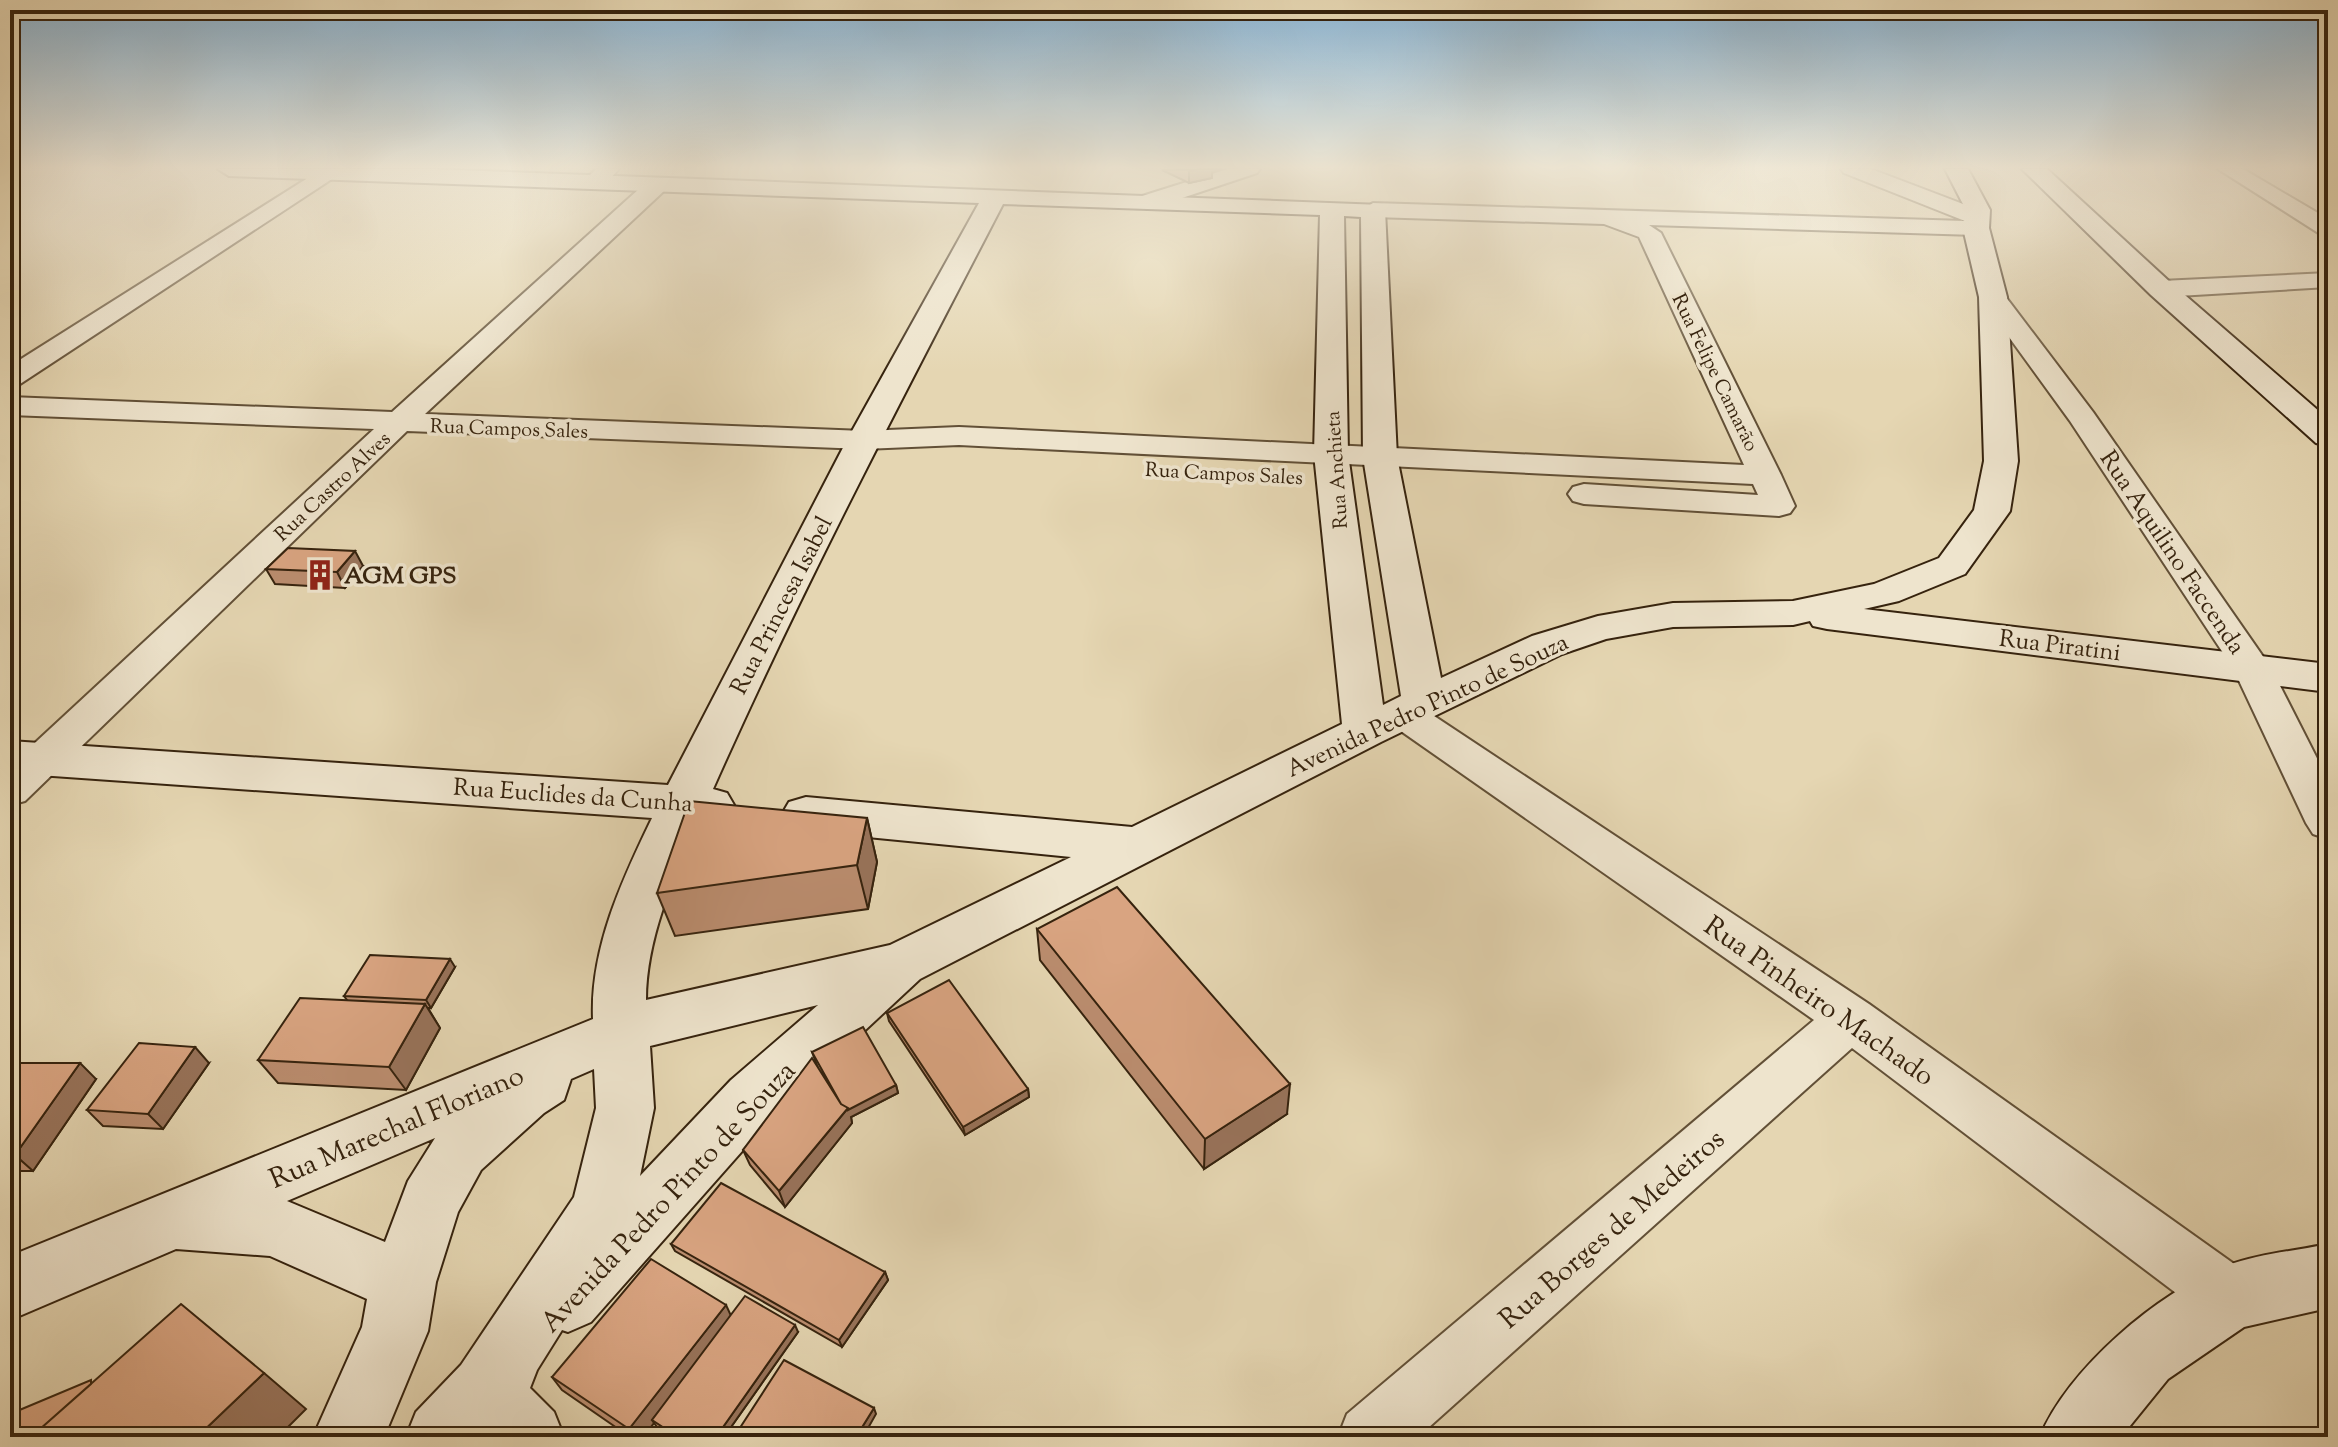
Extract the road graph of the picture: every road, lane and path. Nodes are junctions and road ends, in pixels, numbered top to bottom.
1 (214, 237) edge
2 (229, 237) edge
3 (601, 237) edge
4 (973, 237) edge
5 (1332, 237) edge
6 (1374, 237) edge
7 (1651, 237) edge
8 (1981, 237) edge
9 (2107, 237) edge
10 (2328, 280) edge
11 (2161, 289) junction
12 (116, 294) junction
13 (143, 294) junction
14 (1993, 297) junction
15 (1332, 314) junction
16 (1376, 316) junction
17 (10, 359) edge
18 (10, 378) edge
19 (10, 406) edge
20 (397, 424) junction
21 (2328, 436) edge
22 (864, 440) junction
23 (1332, 466) junction
24 (1382, 469) junction
25 (1765, 475) junction
26 (1779, 506) joint
27 (1793, 613) junction
28 (2252, 668) junction
29 (2328, 678) edge
30 (1397, 715) junction
31 (27, 758) edge
32 (10, 790) edge
33 (685, 802) junction
34 (2328, 823) edge
35 (1135, 845) junction
36 (901, 964) junction
37 (1851, 1019) junction
38 (620, 1033) junction
39 (173, 1221) junction
40 (2328, 1276) edge
41 (403, 1282) junction
42 (10, 1288) edge
43 (2230, 1297) junction
44 (485, 1422) edge
45 (348, 1437) edge
46 (1370, 1437) edge
47 (2075, 1437) edge

1 - 12 street
2 - 13 street
3 - 20 street, Rua Castro Alves
4 - 22 main road, Rua Princesa Isabel
5 - 15 main road, Rua Anchieta
6 - 16 main road, Rua Anchieta
7 - 25 street, Rua Felipe Camarão
8 - 14 main road, Avenida Pedro Pinto de Souza
9 - 11 main road
10 - 11 street
11 - 21 main road
12 - 13 street
12 - 17 street
13 - 18 street
14 - 27 main road, Avenida Pedro Pinto de Souza
14 - 28 street, Rua Aquilino Faccenda
15 - 16 main road
15 - 23 main road, Rua Anchieta
16 - 24 main road, Rua Anchieta
19 - 20 street, Rua Campos Sales
20 - 22 street, Rua Campos Sales
20 - 31 street, Rua Castro Alves
22 - 23 street, Rua Campos Sales
22 - 33 main road, Rua Princesa Isabel
23 - 24 street, Rua Campos Sales
23 - 30 main road, Rua Anchieta
24 - 25 street, Rua Campos Sales
24 - 26 street, Rua Campos Sales
24 - 30 main road, Rua Anchieta
25 - 26 street, Rua Felipe Camarão
27 - 28 main road, Rua Piratini
27 - 30 main road, Avenida Pedro Pinto de Souza
28 - 29 main road, Rua Piratini
28 - 34 street, Rua Aquilino Faccenda
30 - 35 main road, Avenida Pedro Pinto de Souza
30 - 37 street, Rua Pinheiro Machado
31 - 32 street, Rua Castro Alves
31 - 33 main road, Rua Euclides da Cunha
33 - 35 main road, Rua Euclides da Cunha
33 - 38 main road, Rua Princesa Isabel
35 - 36 main road, Avenida Pedro Pinto de Souza
36 - 38 main road, Avenida Pedro Pinto de Souza
36 - 44 main road, Avenida Pedro Pinto de Souza
37 - 43 street, Rua Pinheiro Machado
37 - 46 street, Rua Borges de Medeiros
38 - 39 main road, Rua Marechal Floriano
38 - 41 main road
38 - 44 main road, Rua Princesa Isabel
39 - 41 main road, Rua Marechal Floriano
39 - 42 main road, Rua Marechal Floriano
40 - 43 main road
41 - 45 main road
43 - 47 main road

